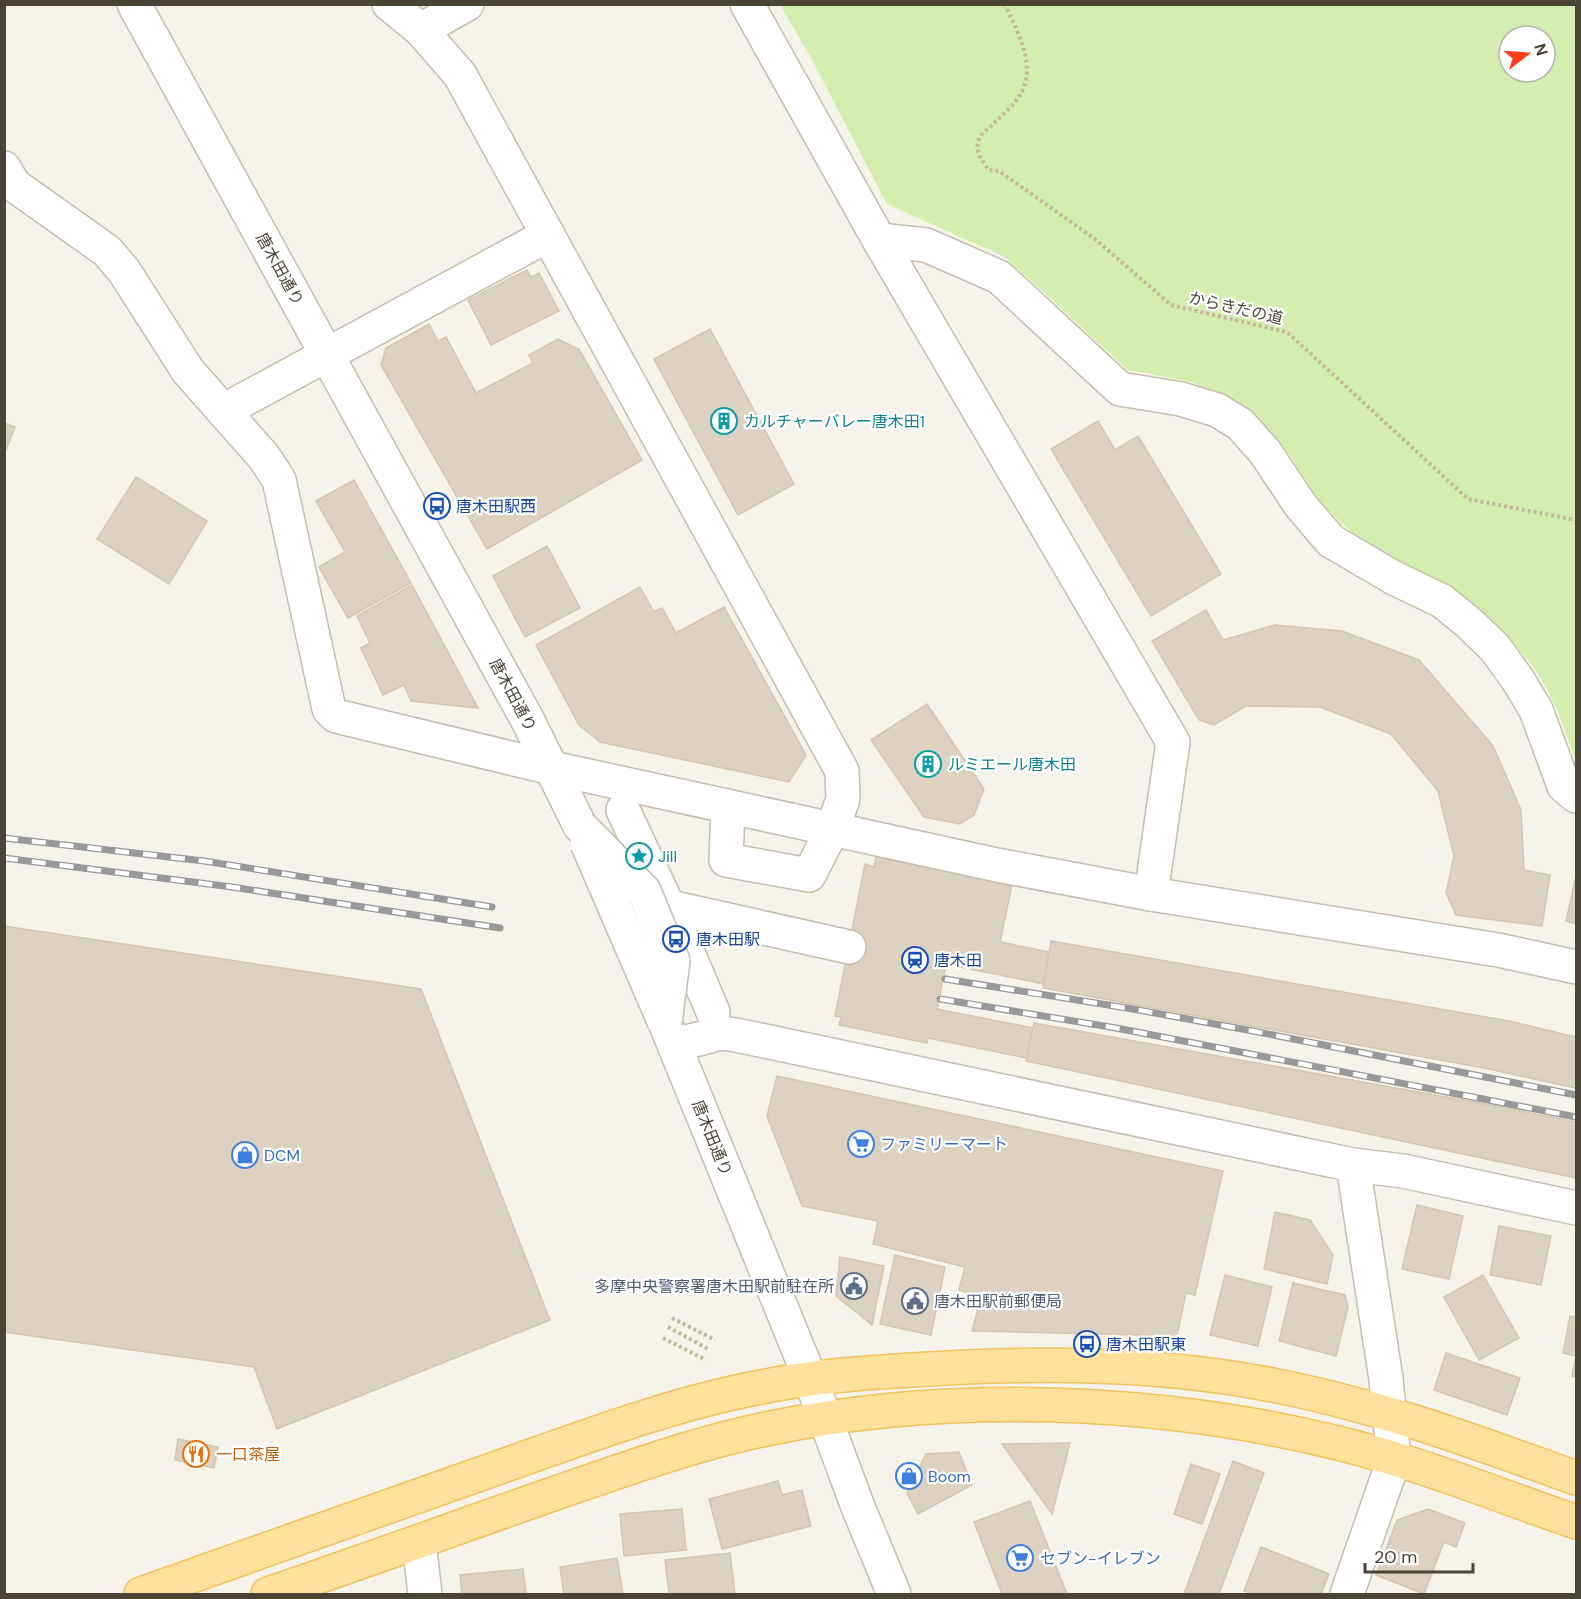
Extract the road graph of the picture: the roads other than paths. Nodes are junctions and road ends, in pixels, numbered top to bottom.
1 (134, 4) edge
2 (389, 4) edge
3 (467, 4) edge
4 (747, 4) edge
5 (421, 30) junction
6 (4, 168) edge
7 (548, 235) junction
8 (879, 240) junction
9 (327, 355) junction
10 (223, 411) junction
11 (557, 779) junction
12 (1576, 796) edge
13 (728, 807) junction
14 (609, 822) junction
15 (832, 830) junction
16 (1151, 894) junction
17 (664, 906) junction
18 (849, 946) dead end
19 (1576, 968) edge
20 (713, 1012) dead end
21 (670, 1034) junction
22 (1353, 1165) junction
23 (1576, 1208) edge
24 (810, 1378) junction
25 (1391, 1413) junction
26 (824, 1419) junction
27 (1394, 1459) junction
28 (1576, 1478) edge
29 (1576, 1522) edge
30 (419, 1542) junction
31 (141, 1594) edge
32 (268, 1594) edge
33 (425, 1594) edge
34 (894, 1594) edge
35 (1347, 1594) edge

1 - 9 street, 唐木田通り
2 - 5 street
3 - 5 street
4 - 8 street
5 - 7 street
6 - 10 street
7 - 9 street
7 - 15 street
8 - 12 street
8 - 16 street
9 - 10 street
9 - 11 street, 唐木田通り
10 - 11 street
11 - 13 street
11 - 14 street, 唐木田通り
13 - 15 street
13 - 15 street
14 - 17 street
14 - 21 street, 唐木田通り, bridge
15 - 16 street
16 - 19 street
17 - 18 street
17 - 20 street
21 - 22 street
21 - 24 street, 唐木田通り
22 - 23 street
22 - 25 street
24 - 25 main road
24 - 26 street, 唐木田通り
24 - 31 main road
25 - 27 street
25 - 28 main road
26 - 27 main road
26 - 30 main road
26 - 34 street, 唐木田通り
27 - 29 main road
27 - 35 street
30 - 32 main road
30 - 33 street

